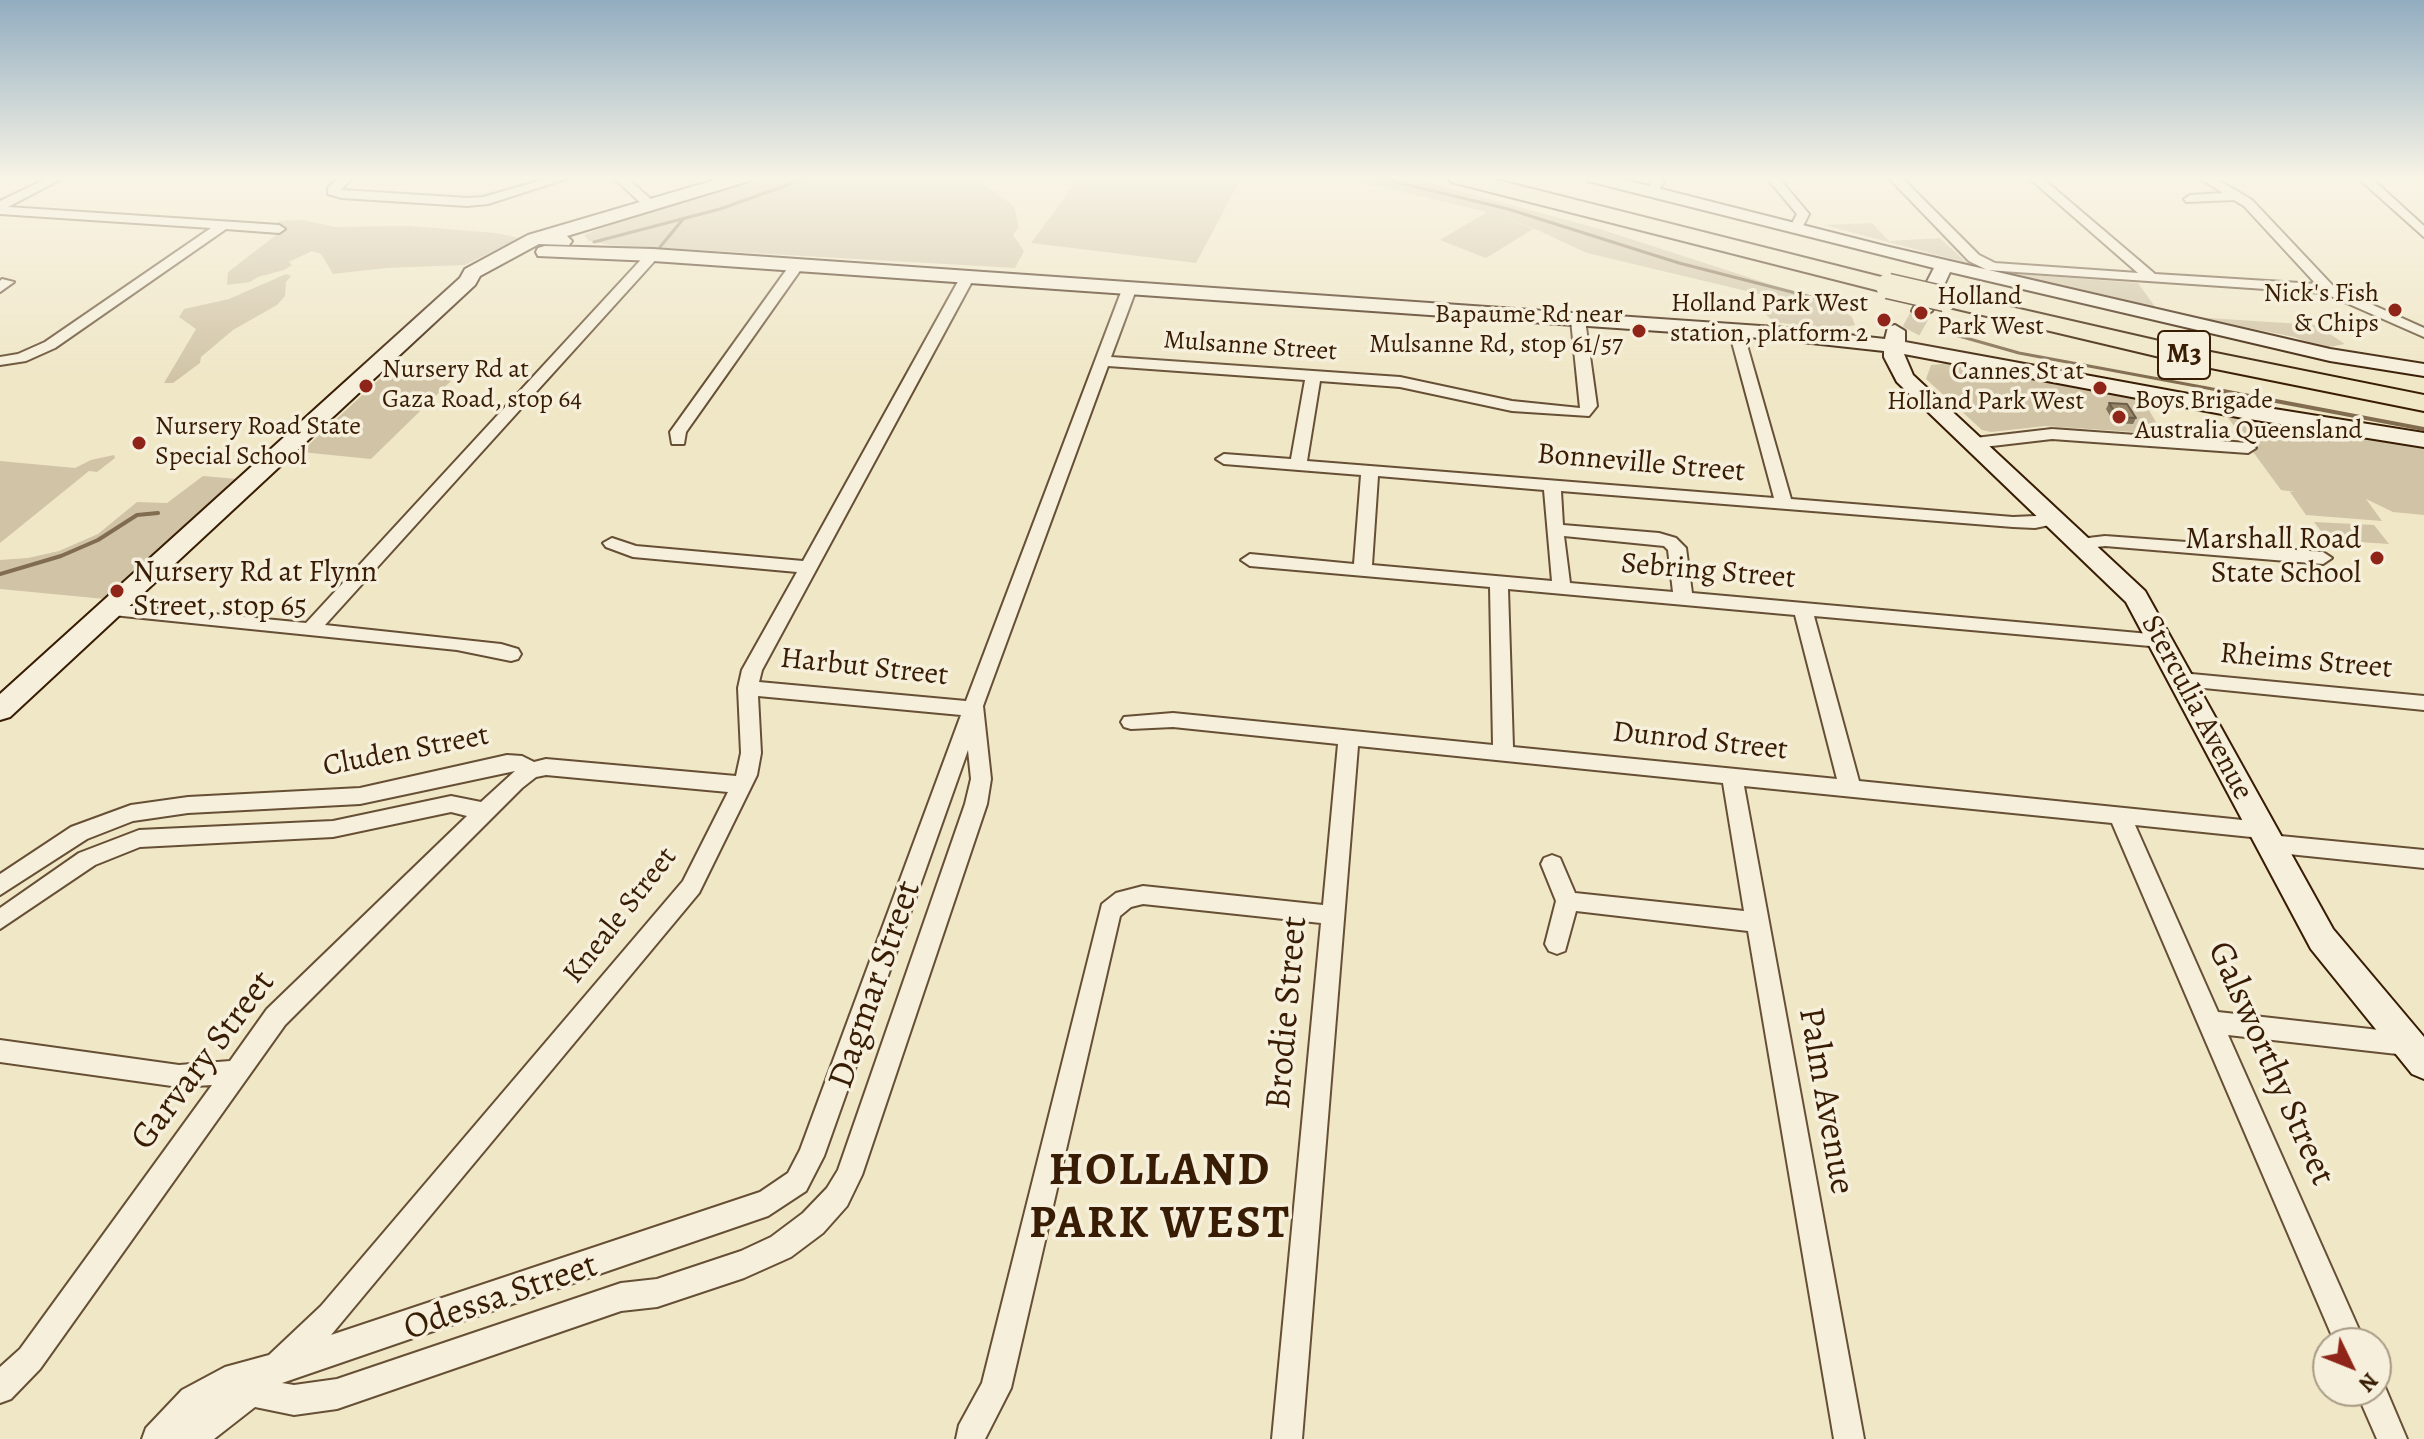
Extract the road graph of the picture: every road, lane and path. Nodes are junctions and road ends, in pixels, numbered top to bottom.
1 (196, 244) edge
2 (1745, 244) edge
3 (1765, 244) edge
4 (1856, 244) edge
5 (1963, 244) edge
6 (2112, 244) edge
7 (2285, 244) edge
8 (546, 245) joint
9 (653, 255) junction
10 (797, 265) junction
11 (968, 276) junction
12 (2152, 278) junction
13 (1894, 279) junction
14 (1935, 286) junction
15 (1130, 287) junction
16 (2327, 289) junction
17 (1578, 320) junction
18 (1736, 331) junction
19 (1775, 333) junction
20 (2424, 335) edge
21 (1858, 342) junction
22 (1903, 347) junction
23 (0, 361) edge
24 (1102, 361) junction
25 (2424, 370) edge
26 (1313, 376) junction
27 (2424, 385) edge
28 (2424, 403) edge
29 (2424, 440) edge
30 (678, 441) dead end
31 (1975, 443) junction
32 (2248, 448) dead end
33 (1224, 459) dead end
34 (1298, 464) junction
35 (1370, 470) junction
36 (1552, 485) junction
37 (1784, 504) junction
38 (2053, 519) junction
39 (1555, 530) junction
40 (612, 543) dead end
41 (2080, 544) junction
42 (2323, 558) dead end
43 (1250, 560) dead end
44 (807, 567) junction
45 (1363, 568) junction
46 (1499, 582) junction
47 (1562, 587) junction
48 (1683, 598) junction
49 (1803, 609) junction
50 (110, 610) junction
51 (310, 630) junction
52 (2161, 641) junction
53 (511, 654) dead end
54 (2181, 680) junction
55 (748, 688) junction
56 (2424, 703) edge
57 (975, 709) junction
58 (0, 710) edge
59 (1131, 722) dead end
60 (1349, 737) junction
61 (1503, 752) junction
62 (530, 771) junction
63 (1732, 776) junction
64 (743, 785) junction
65 (1850, 788) junction
66 (484, 811) junction
67 (2120, 816) junction
68 (2265, 837) junction
69 (2424, 859) edge
70 (1552, 864) dead end
71 (0, 886) edge
72 (1567, 901) junction
73 (1333, 915) junction
74 (0, 920) edge
75 (1756, 922) junction
76 (1557, 944) dead end
77 (2210, 1022) junction
78 (0, 1051) edge
79 (2415, 1054) edge
80 (236, 1072) junction
81 (768, 1203) joint
82 (772, 1252) joint
83 (2343, 1327) edge
84 (279, 1366) junction
85 (0, 1388) edge
86 (251, 1391) junction
87 (2378, 1407) edge
88 (970, 1436) dead end
89 (157, 1439) edge
90 (192, 1439) edge
91 (1287, 1439) edge
92 (1849, 1439) edge
93 (2392, 1439) edge

1 - 23 street
2 - 13 highway, M3
3 - 13 highway, M3
4 - 14 street
5 - 12 street
6 - 12 street
7 - 16 street
8 - 9 street
8 - 50 street
9 - 10 street
9 - 51 street
10 - 11 street
10 - 30 street
11 - 15 street
11 - 44 street, Kneale Street
12 - 16 street
13 - 14 highway, M3, bridge
14 - 25 street
14 - 27 highway, M3
14 - 28 highway, M3
15 - 17 street
15 - 24 street, Dagmar Street
16 - 20 street
17 - 18 street
17 - 26 street, Mulsanne Street
18 - 19 street
18 - 37 street
19 - 21 street
19 - 22 street
21 - 22 street
21 - 22 street, Sterculia Avenue
22 - 29 street
22 - 31 street, Sterculia Avenue
24 - 26 street, Mulsanne Street
24 - 57 street, Dagmar Street
26 - 34 street
31 - 32 street
31 - 38 street, Sterculia Avenue
33 - 34 street, Bonneville Street
34 - 35 street, Bonneville Street
35 - 36 street, Bonneville Street
35 - 45 street
36 - 37 street, Bonneville Street
36 - 39 street
37 - 38 street, Bonneville Street
38 - 41 street, Sterculia Avenue
39 - 47 street
39 - 48 street
40 - 44 street
41 - 42 street
41 - 52 street, Sterculia Avenue
43 - 45 street, Sebring Street
44 - 55 street, Kneale Street
45 - 46 street, Sebring Street
46 - 47 street, Sebring Street
46 - 61 street
47 - 48 street, Sebring Street
48 - 49 street, Sebring Street
49 - 52 street, Sebring Street
49 - 65 street
50 - 51 street
50 - 58 street
51 - 53 street
52 - 54 street, Sterculia Avenue
54 - 56 street, Rheims Street
54 - 68 street, Sterculia Avenue
55 - 57 street, Harbut Street
55 - 64 street, Kneale Street
57 - 81 street, Dagmar Street
57 - 82 street, Dagmar Street
59 - 60 street, Dunrod Street
60 - 61 street, Dunrod Street
60 - 73 street, Brodie Street
61 - 63 street, Dunrod Street
62 - 64 street, Cluden Street
62 - 66 street, Garvary Street
62 - 71 street, Cluden Street
63 - 65 street, Dunrod Street
63 - 75 street, Palm Avenue
64 - 84 street, Kneale Street
65 - 67 street, Dunrod Street
66 - 74 street, Cluden Street
66 - 80 street, Garvary Street
67 - 68 street, Dunrod Street
67 - 77 street, Galsworthy Street
68 - 69 street, Dunrod Street
68 - 79 street, Sterculia Avenue
70 - 72 street
72 - 75 street
72 - 76 street
73 - 88 street
73 - 91 street, Brodie Street
75 - 92 street, Palm Avenue
77 - 79 street
77 - 83 street, Galsworthy Street
78 - 80 street
80 - 85 street, Garvary Street
81 - 84 street, Odessa Street
82 - 86 street, Odessa Street
84 - 86 street, Kneale Street
84 - 89 street, Odessa Street
86 - 90 street, Kneale Street
87 - 93 street

